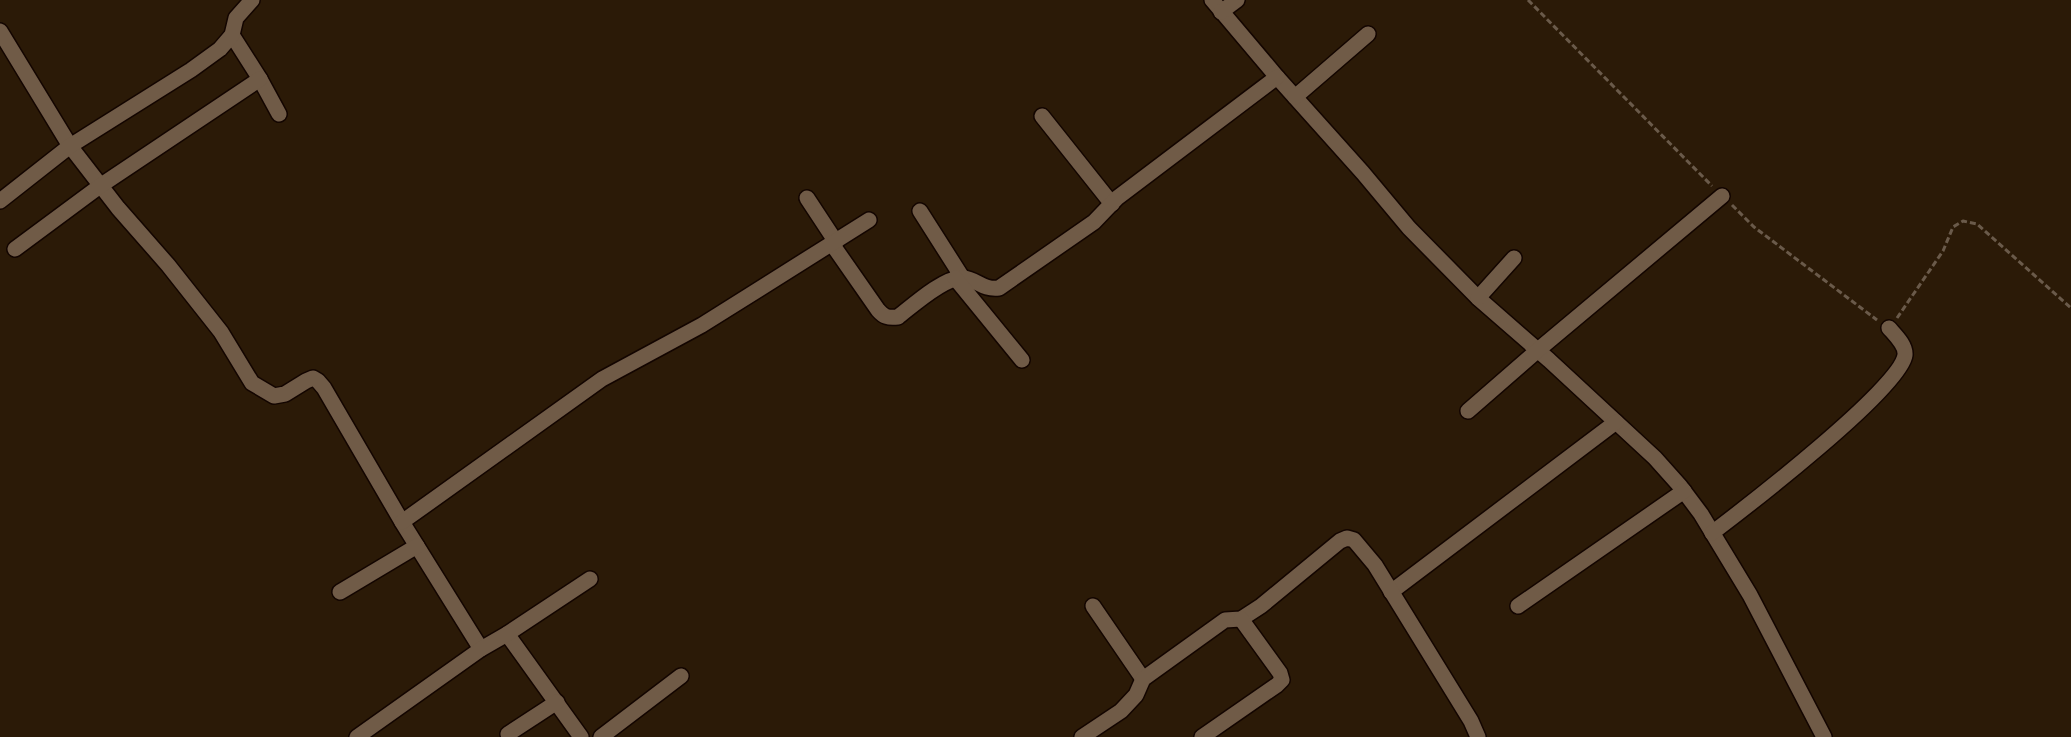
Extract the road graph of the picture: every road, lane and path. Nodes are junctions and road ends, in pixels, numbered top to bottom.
1 (252, 0) edge
2 (1237, 0) edge
3 (1528, 0) edge
4 (1217, 6) edge
5 (0, 31) edge
6 (1368, 34) dead end
7 (232, 35) junction
8 (1276, 77) junction
9 (260, 79) junction
10 (1295, 97) junction
11 (279, 114) dead end
12 (1042, 116) dead end
13 (70, 146) junction
14 (100, 186) junction
15 (1722, 196) junction
16 (807, 198) dead end
17 (0, 201) edge
18 (1112, 204) junction
19 (920, 211) dead end
20 (869, 220) dead end
21 (834, 243) junction
22 (15, 249) dead end
23 (1515, 258) dead end
24 (958, 278) junction
25 (1478, 298) junction
26 (2071, 308) edge
27 (1889, 328) junction
28 (1538, 350) junction
29 (1022, 360) dead end
30 (1468, 411) dead end
31 (1616, 422) junction
32 (1684, 491) junction
33 (402, 522) junction
34 (1712, 533) junction
35 (417, 546) junction
36 (590, 579) dead end
37 (1391, 591) junction
38 (340, 592) dead end
39 (1093, 606) dead end
40 (1518, 606) dead end
41 (1241, 619) junction
42 (507, 634) junction
43 (481, 649) junction
44 (681, 676) dead end
45 (1143, 679) junction
46 (557, 702) junction
47 (508, 734) dead end
48 (357, 737) edge
49 (581, 737) edge
50 (601, 737) edge
51 (1082, 737) edge
52 (1202, 737) edge
53 (1478, 737) edge
54 (1824, 737) edge

1 - 7 street
2 - 4 street
3 - 15 path
4 - 8 street
5 - 13 street
6 - 10 street
7 - 9 street
7 - 13 street
8 - 10 street
8 - 18 street
9 - 11 street
9 - 14 street
10 - 25 street
12 - 18 street
13 - 14 street
13 - 17 street
14 - 22 street
14 - 33 street
15 - 27 path
15 - 28 street
16 - 21 street
18 - 24 street
19 - 24 street
20 - 21 street
21 - 24 street
21 - 33 street
23 - 25 street
24 - 29 street
25 - 28 street
26 - 27 path
27 - 34 street
28 - 30 street
28 - 31 street
31 - 32 street
31 - 37 street
32 - 34 street
32 - 40 street
33 - 35 street
34 - 54 street
35 - 38 street
35 - 43 street
36 - 42 street
37 - 41 street
37 - 53 street
39 - 45 street
41 - 45 street
41 - 52 street
42 - 43 street
42 - 46 street
43 - 48 street
44 - 50 street
45 - 51 street
46 - 47 street
46 - 49 street

